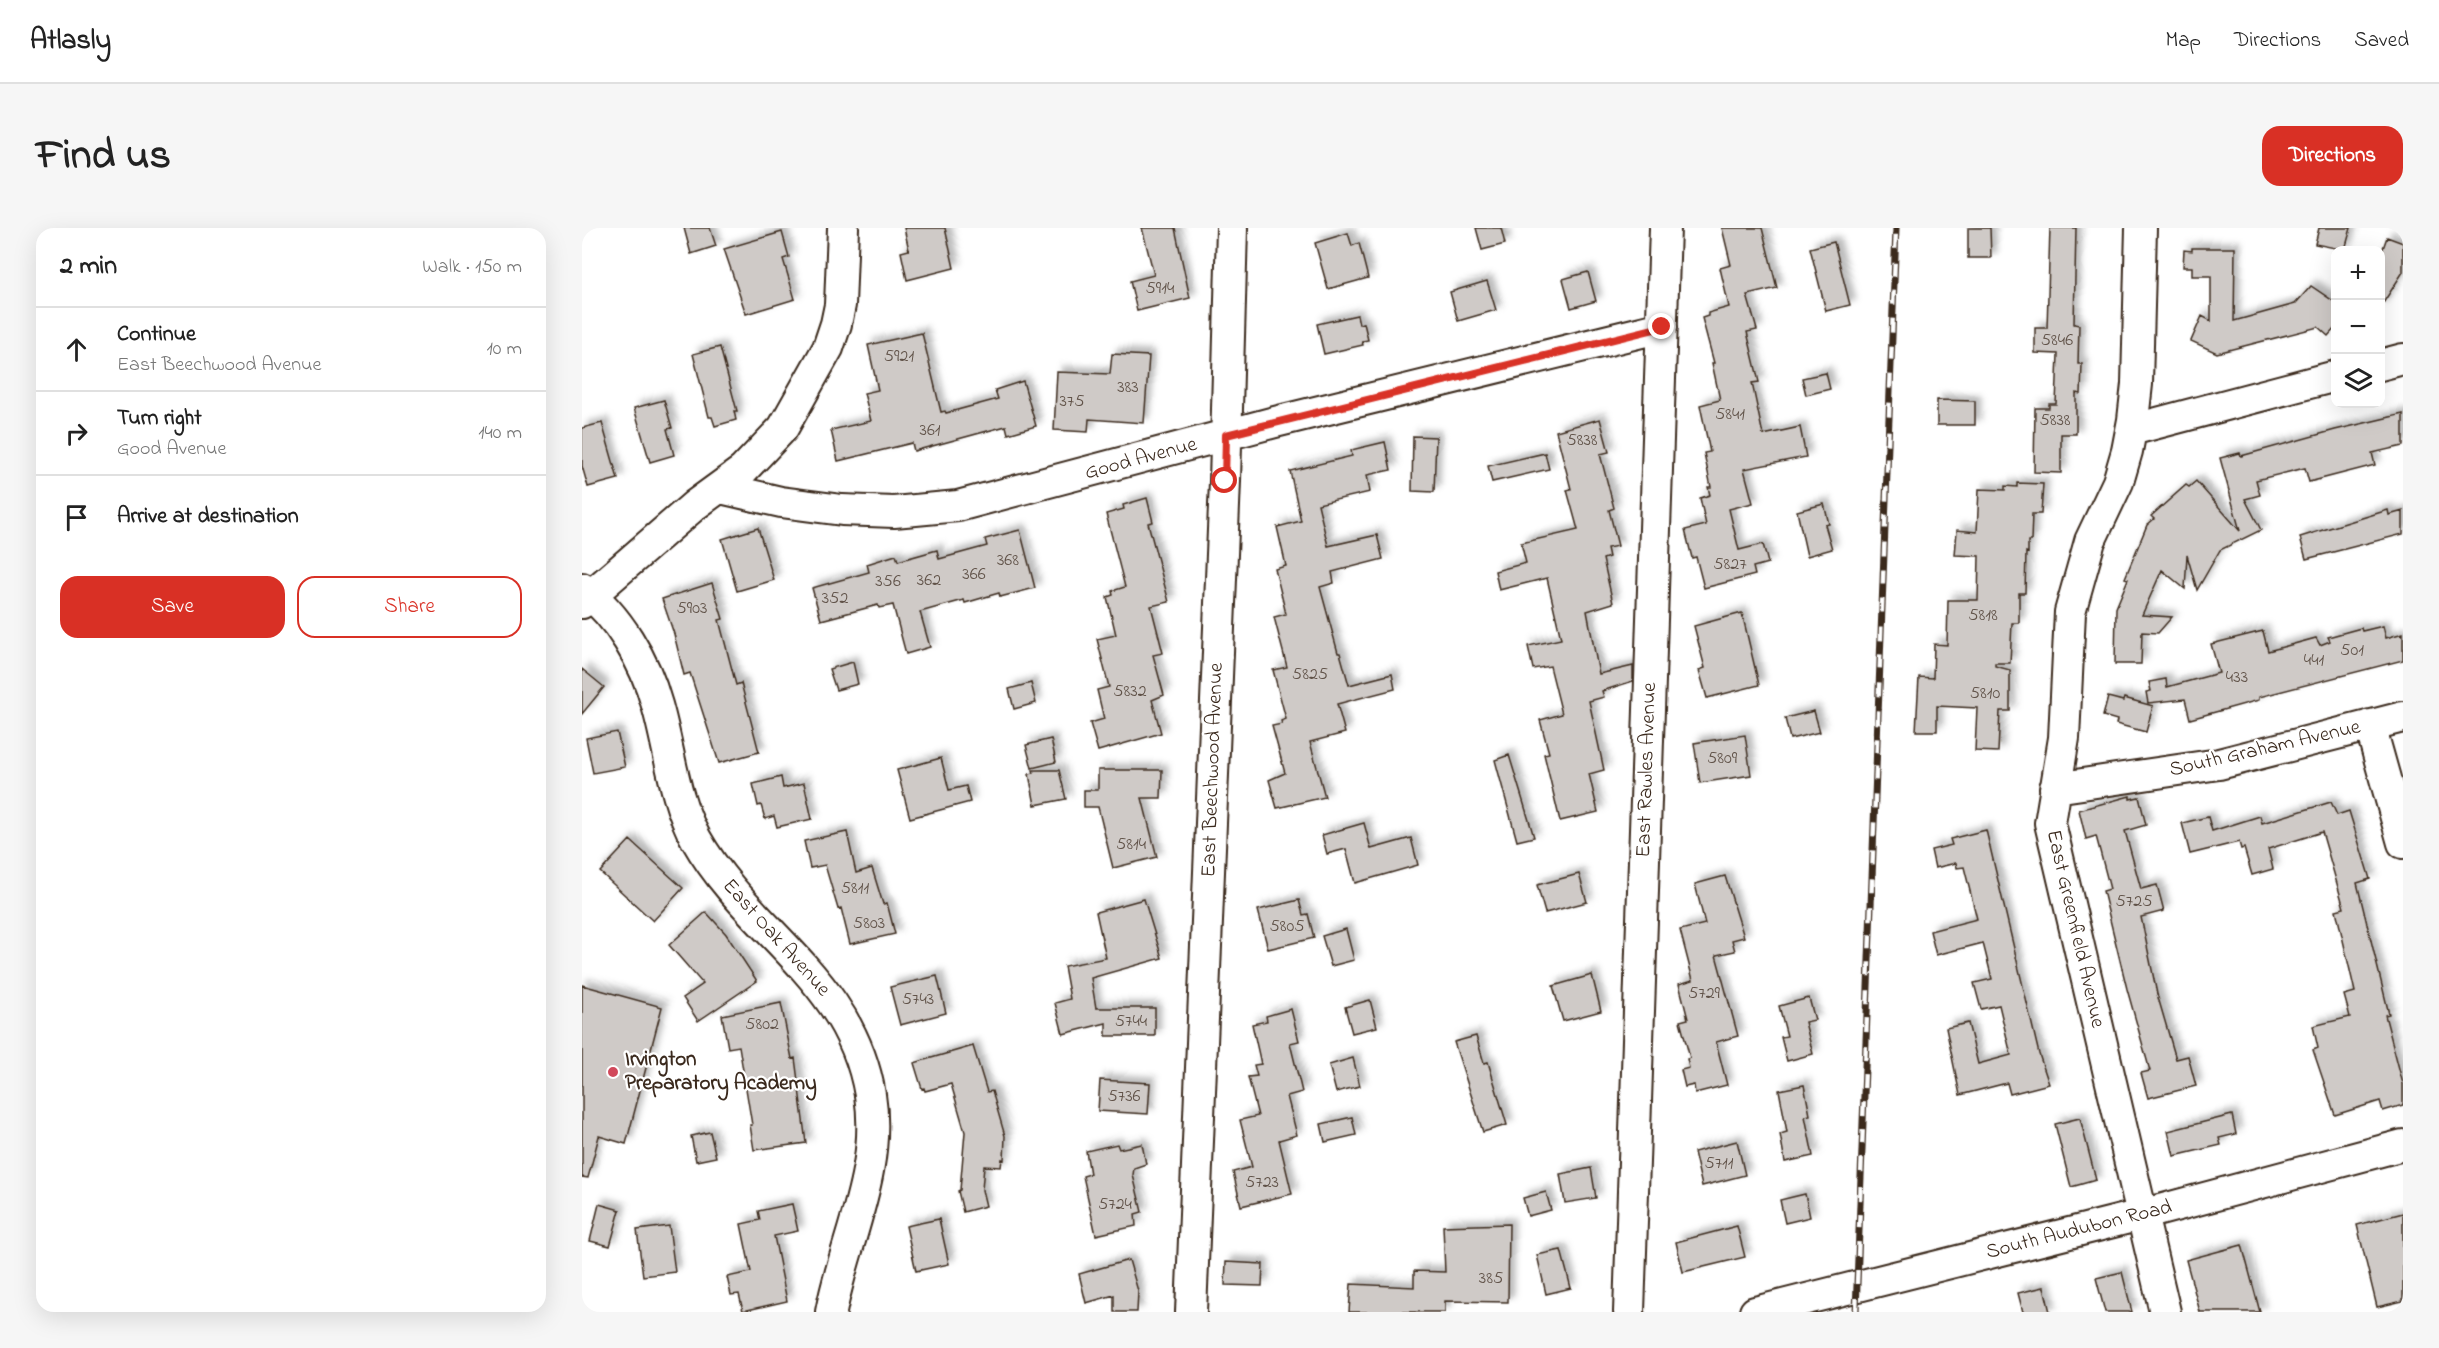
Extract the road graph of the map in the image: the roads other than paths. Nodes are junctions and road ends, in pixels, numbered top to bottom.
1 (843, 228) edge
2 (1232, 228) edge
3 (1665, 228) edge
4 (2141, 228) edge
5 (1662, 327) junction
6 (2403, 359) edge
7 (2385, 364) edge
8 (2331, 377) edge
9 (2131, 430) junction
10 (1226, 435) junction
11 (720, 488) junction
12 (585, 595) edge
13 (2403, 717) edge
14 (2370, 725) junction
15 (2055, 788) junction
16 (2403, 843) edge
17 (2403, 1145) edge
18 (2141, 1215) junction
19 (831, 1312) edge
20 (1191, 1312) edge
21 (1629, 1312) edge
22 (1755, 1312) edge
23 (2165, 1312) edge

1 - 11 street
2 - 10 street, East Beechwood Avenue
3 - 5 street, East Rawles Avenue
4 - 9 street, East Greenfield Avenue
5 - 10 street, Good Avenue
5 - 21 street, East Rawles Avenue
6 - 7 street
8 - 9 street
9 - 15 street, East Greenfield Avenue
10 - 11 street, Good Avenue
10 - 20 street, East Beechwood Avenue
11 - 12 street
12 - 19 street, East Oak Avenue
13 - 14 street, South Graham Avenue
14 - 15 street, South Graham Avenue
14 - 16 street
15 - 18 street, East Greenfield Avenue
17 - 18 street, South Audubon Road
18 - 22 street, South Audubon Road
18 - 23 street, East Greenfield Avenue

